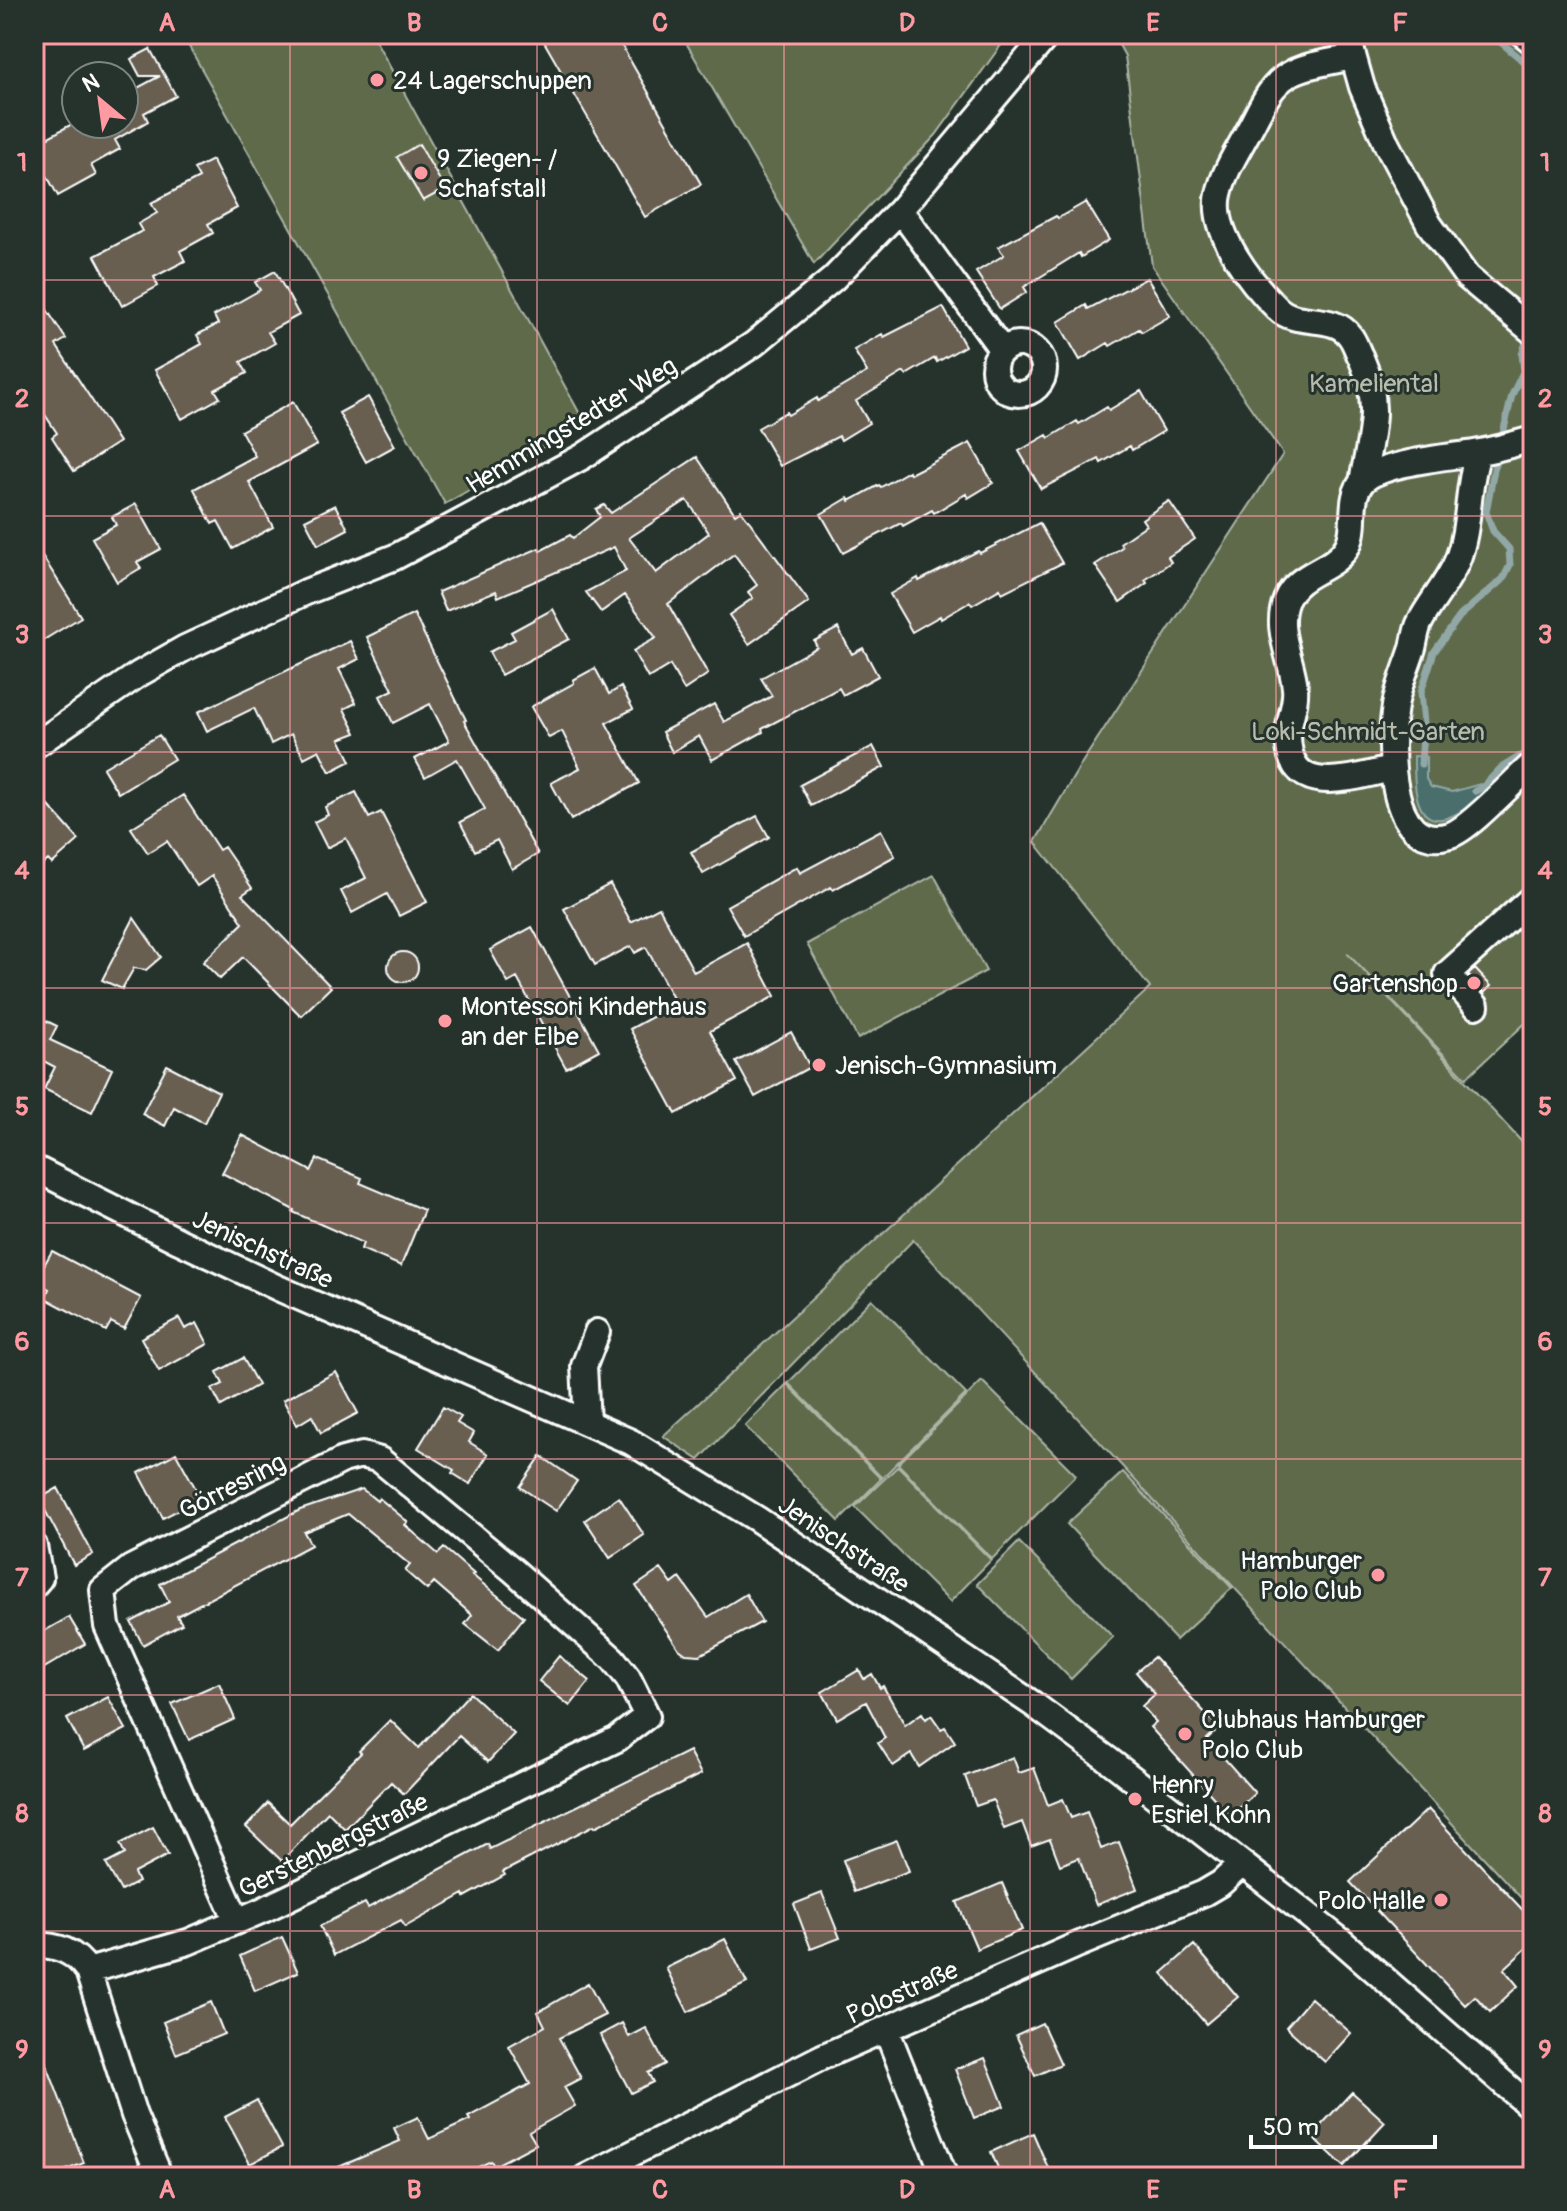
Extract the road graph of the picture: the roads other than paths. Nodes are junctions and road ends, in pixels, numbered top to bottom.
1 (1048, 34) edge
2 (1523, 34) edge
3 (1533, 42) edge
4 (1350, 46) edge
5 (900, 210) junction
6 (1533, 332) edge
7 (1002, 350) dead end
8 (1522, 442) edge
9 (1368, 449) junction
10 (1480, 452) junction
11 (1387, 469) junction
12 (1362, 482) junction
13 (34, 746) edge
14 (1533, 764) edge
15 (1392, 769) junction
16 (1533, 897) edge
17 (1476, 1006) dead end
18 (34, 1168) edge
19 (597, 1332) dead end
20 (587, 1422) junction
21 (34, 1546) edge
22 (34, 1585) edge
23 (647, 1716) joint
24 (1241, 1865) junction
25 (237, 1921) junction
26 (34, 1945) edge
27 (88, 1971) junction
28 (886, 2029) junction
29 (1533, 2109) edge
30 (160, 2177) edge
31 (586, 2177) edge
32 (945, 2177) edge

1 - 5 street, Hemmingstedter Weg
2 - 3 street
4 - 6 street
4 - 9 street
5 - 7 street
5 - 13 street, Hemmingstedter Weg
8 - 10 street
9 - 11 street
9 - 12 street
10 - 11 street
10 - 15 street
11 - 12 street
12 - 15 street
14 - 15 street
16 - 17 street
18 - 20 street, Jenischstraße
19 - 20 street
20 - 24 street, Jenischstraße
21 - 22 street
23 - 25 street, Gerstenbergstraße
23 - 25 street, Görresring
24 - 28 street, Polostraße
24 - 29 street, Jenischstraße
25 - 27 street, Gerstenbergstraße
26 - 27 street
27 - 30 street
28 - 31 street, Polostraße
28 - 32 street

